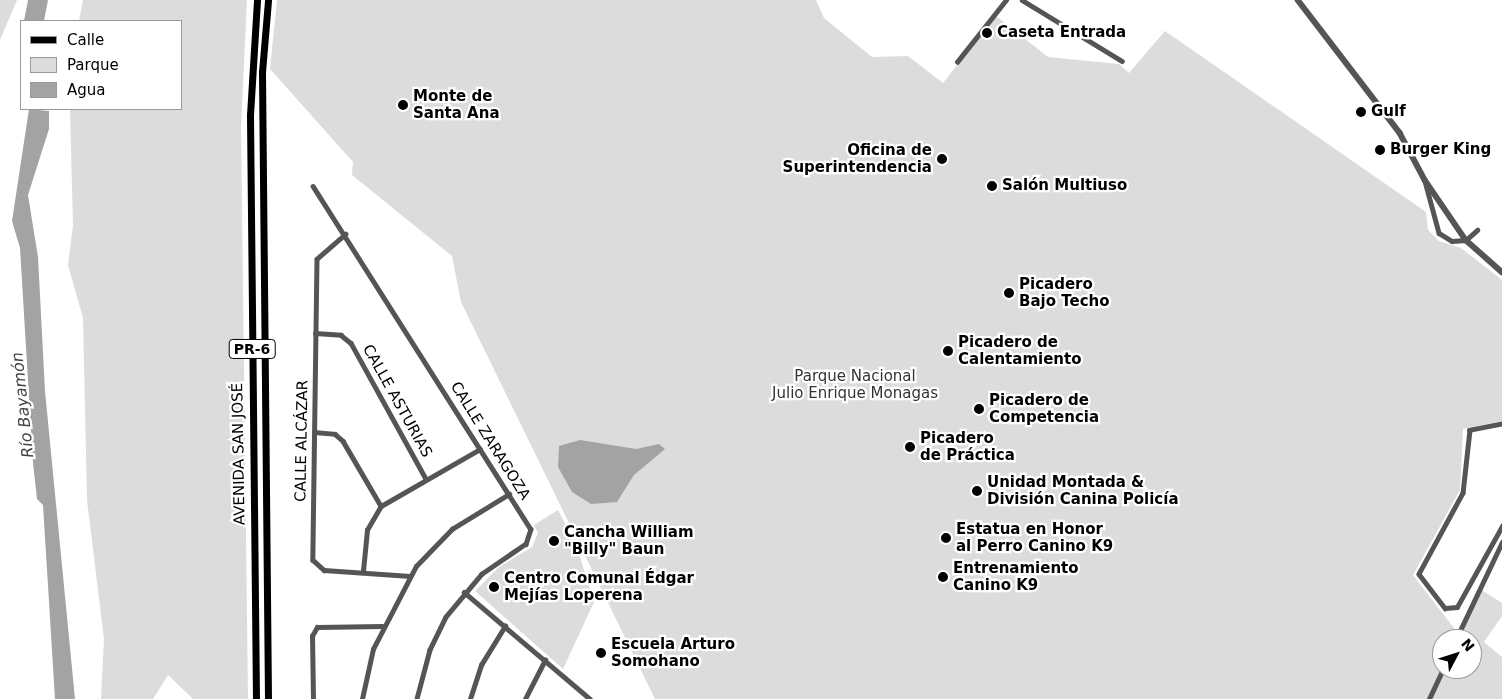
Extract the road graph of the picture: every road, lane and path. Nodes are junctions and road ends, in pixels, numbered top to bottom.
1 (257, 0) edge
2 (268, 0) edge
3 (1006, 0) edge
4 (1022, 0) edge
5 (1298, 0) edge
6 (1122, 61) dead end
7 (957, 62) dead end
8 (1425, 180) junction
9 (313, 186) dead end
10 (1477, 230) dead end
11 (346, 234) junction
12 (1466, 240) junction
13 (1502, 272) edge
14 (315, 334) junction
15 (1502, 424) edge
16 (314, 432) junction
17 (480, 449) junction
18 (426, 479) junction
19 (508, 494) junction
20 (382, 506) junction
21 (1502, 526) edge
22 (1502, 542) edge
23 (363, 571) junction
24 (410, 576) junction
25 (464, 592) junction
26 (382, 626) junction
27 (505, 626) junction
28 (1461, 629) edge
29 (545, 660) junction
30 (1438, 679) edge
31 (587, 698) edge
32 (256, 699) edge
33 (268, 699) edge
34 (312, 699) edge
35 (362, 699) edge
36 (417, 699) edge
37 (470, 699) edge
38 (525, 699) edge
39 (1429, 699) edge

1 - 32 main road, AVENIDA SAN JOSÉ / PR-6
2 - 33 main road, AVENIDA SAN JOSÉ / PR-6
3 - 7 street
4 - 6 street
5 - 8 street
8 - 12 street
8 - 12 street
9 - 11 street, CALLE ZARAGOZA
10 - 12 street
11 - 14 street, CALLE ALCÁZAR
11 - 17 street, CALLE ZARAGOZA
12 - 13 street
14 - 16 street, CALLE ALCÁZAR
14 - 18 street, CALLE ASTURIAS
15 - 21 street
16 - 20 street
16 - 23 street, CALLE ALCÁZAR
17 - 18 street
17 - 19 street, CALLE ZARAGOZA
18 - 20 street
19 - 24 street
19 - 25 street, CALLE ZARAGOZA
20 - 23 street
22 - 28 street
23 - 24 street, CALLE ALCÁZAR
24 - 26 street
25 - 27 street
25 - 36 street, CALLE ZARAGOZA
26 - 34 street
26 - 35 street
27 - 29 street
27 - 37 street
29 - 31 street
29 - 38 street
30 - 39 street

